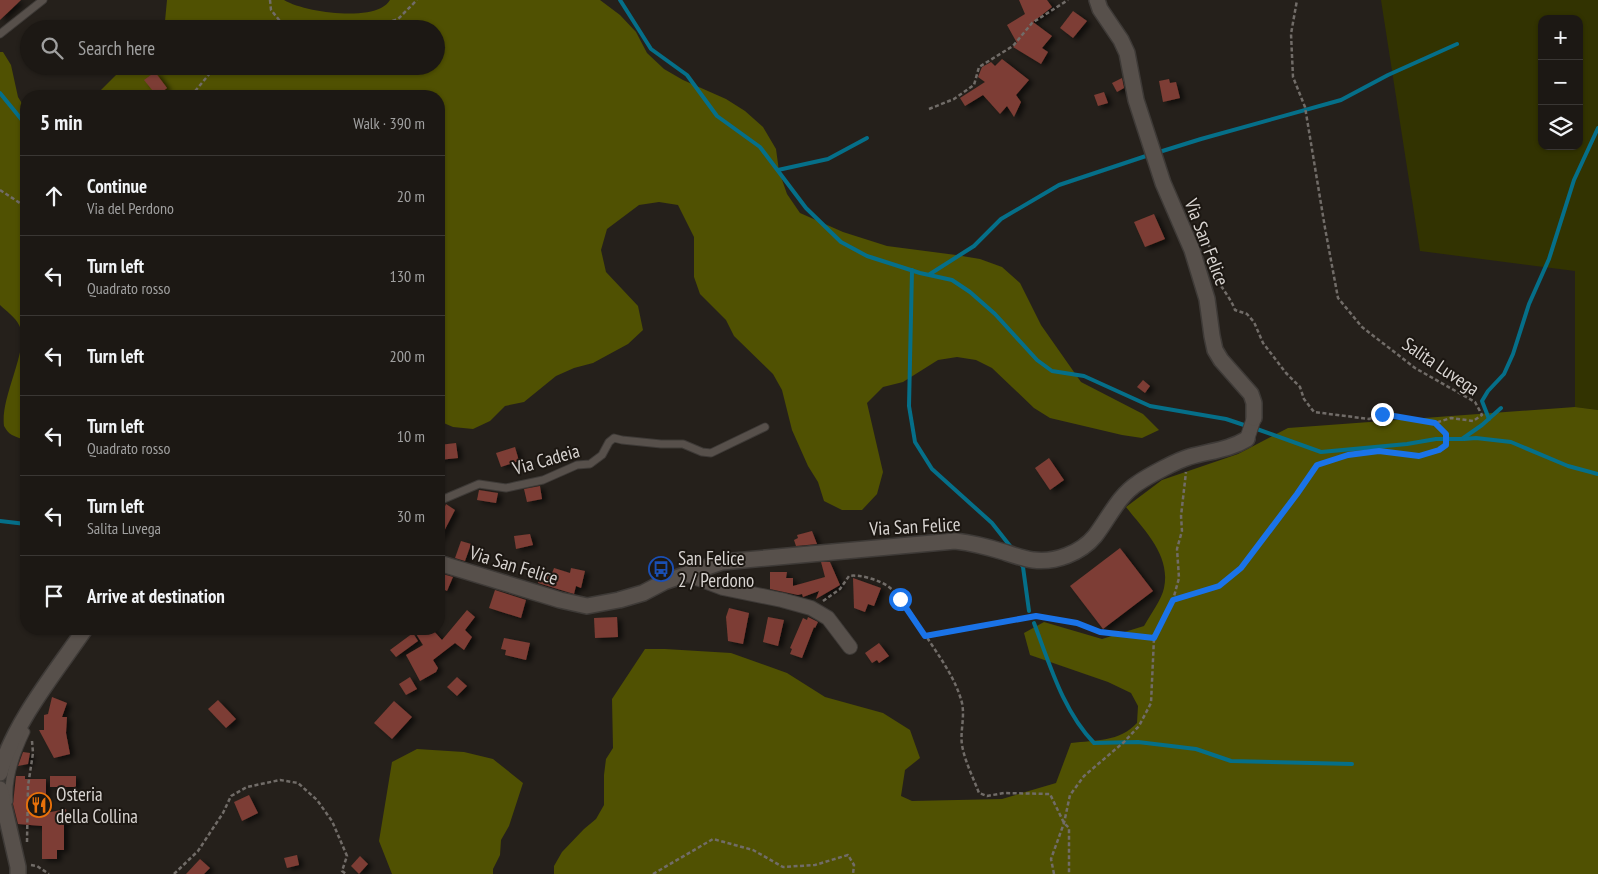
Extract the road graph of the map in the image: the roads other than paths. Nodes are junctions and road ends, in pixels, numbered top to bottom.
1 (43, 0) edge
2 (1097, 0) edge
3 (0, 34) edge
4 (1254, 418) joint
5 (765, 427) dead end
6 (1247, 439) joint
7 (445, 498) edge
8 (445, 565) edge
9 (686, 574) junction
10 (81, 635) edge
11 (850, 647) dead end
12 (21, 726) junction
13 (0, 773) edge
14 (0, 789) edge
15 (21, 868) edge

1 - 3 lane
2 - 4 street, Via San Felice
4 - 6 street, Via San Felice
5 - 7 lane, Via Cadeia
6 - 9 street, Via San Felice
8 - 9 street, Via San Felice
9 - 11 street
10 - 12 street
12 - 13 street
12 - 15 lane
14 - 15 street

